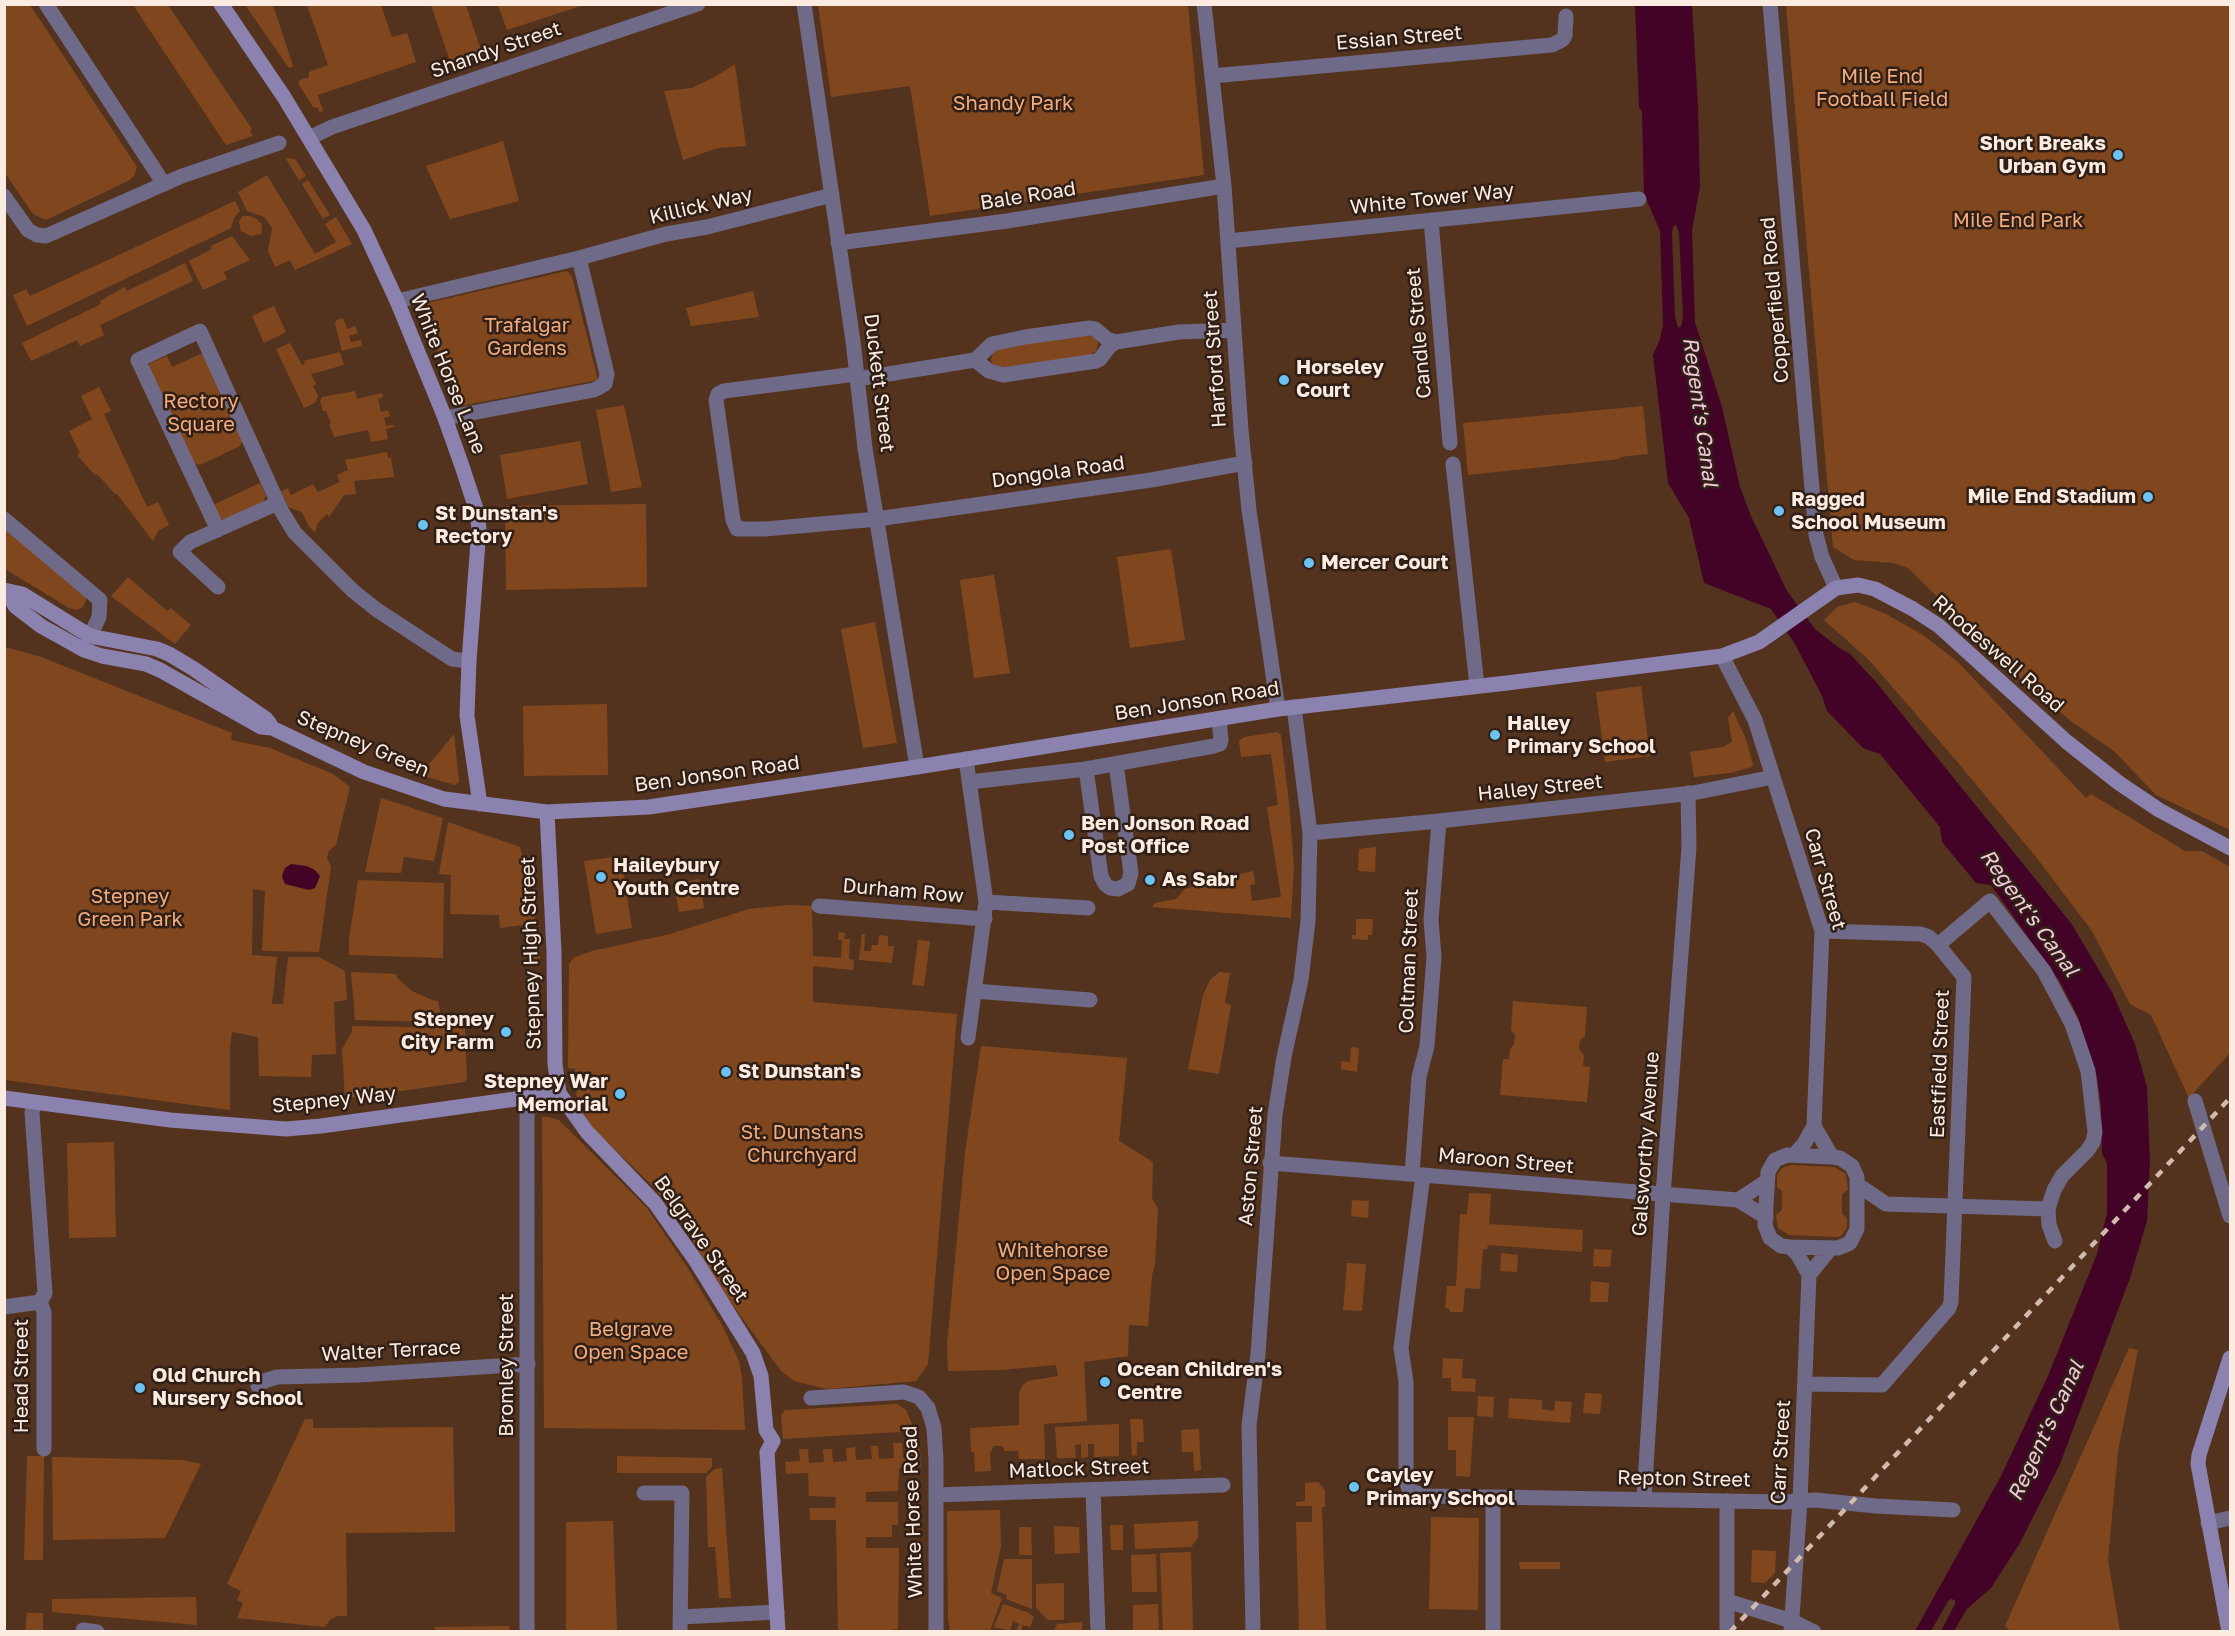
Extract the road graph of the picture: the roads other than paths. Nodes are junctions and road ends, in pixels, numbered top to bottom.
1 (46, 4) edge
2 (221, 4) edge
3 (698, 4) edge
4 (804, 4) edge
5 (1204, 4) edge
6 (1770, 4) edge
7 (1566, 16) dead end
8 (1212, 76) junction
9 (309, 138) junction
10 (279, 143) dead end
11 (164, 183) junction
12 (1224, 186) junction
13 (832, 195) junction
14 (4, 196) edge
15 (1639, 199) dead end
16 (1431, 220) junction
17 (1228, 241) junction
18 (838, 243) junction
19 (579, 258) junction
20 (397, 300) junction
21 (1234, 330) junction
22 (1116, 342) junction
23 (975, 360) junction
24 (856, 376) junction
25 (445, 418) junction
26 (1450, 443) dead end
27 (1245, 463) junction
28 (1453, 464) dead end
29 (278, 503) junction
30 (4, 519) edge
31 (877, 519) junction
32 (218, 530) junction
33 (218, 586) dead end
34 (1836, 588) junction
35 (6, 592) edge
36 (87, 643) junction
37 (1722, 656) junction
38 (469, 661) junction
39 (1477, 687) junction
40 (1286, 708) junction
41 (1219, 719) junction
42 (966, 759) junction
43 (1116, 764) junction
44 (917, 766) junction
45 (1086, 769) junction
46 (1771, 773) junction
47 (969, 782) junction
48 (1688, 793) junction
49 (480, 804) junction
50 (547, 812) junction
51 (1438, 821) junction
52 (1310, 833) junction
53 (2230, 848) edge
54 (986, 902) junction
55 (819, 906) dead end
56 (1088, 908) dead end
57 (985, 919) junction
58 (1822, 931) junction
59 (1938, 945) junction
60 (974, 992) junction
61 (1090, 1000) dead end
62 (968, 1038) dead end
63 (559, 1093) junction
64 (4, 1098) edge
65 (527, 1098) junction
66 (2195, 1101) dead end
67 (34, 1102) junction
68 (1814, 1126) junction
69 (1794, 1155) junction
70 (1832, 1156) junction
71 (1270, 1163) junction
72 (1418, 1174) junction
73 (1767, 1181) junction
74 (1858, 1185) junction
75 (1663, 1195) junction
76 (1738, 1200) junction
77 (1886, 1204) junction
78 (1955, 1206) junction
79 (2048, 1209) junction
80 (2230, 1216) edge
81 (1766, 1217) junction
82 (1857, 1222) junction
83 (2055, 1241) dead end
84 (1790, 1246) junction
85 (1830, 1248) junction
86 (1809, 1275) junction
87 (40, 1302) junction
88 (4, 1307) edge
89 (2230, 1358) edge
90 (528, 1364) junction
91 (1805, 1384) junction
92 (258, 1386) dead end
93 (811, 1398) dead end
94 (44, 1449) dead end
95 (1223, 1485) dead end
96 (1093, 1490) junction
97 (1414, 1492) joint
98 (644, 1493) dead end
99 (936, 1495) junction
100 (1493, 1497) junction
101 (1644, 1499) junction
102 (1727, 1501) junction
103 (1800, 1501) junction
104 (1953, 1510) dead end
105 (2230, 1518) edge
106 (2208, 1523) junction
107 (1727, 1601) junction
108 (777, 1612) junction
109 (681, 1624) edge
110 (1792, 1626) edge
111 (527, 1632) edge
112 (778, 1632) edge
113 (936, 1632) edge
114 (1098, 1632) edge
115 (1253, 1632) edge
116 (1492, 1632) edge
117 (1727, 1632) edge
118 (1814, 1632) edge
119 (2229, 1632) edge

1 - 11 street
2 - 9 main road, White Horse Lane
3 - 9 street, Shandy Street
4 - 13 street, Duckett Street
5 - 8 street, Harford Street
6 - 34 street, Copperfield Road
7 - 8 street, Essian Street
8 - 12 street, Harford Street
9 - 20 main road, White Horse Lane
10 - 11 street
11 - 14 street
12 - 17 street, Harford Street
12 - 18 street, Bale Road
13 - 18 street, Duckett Street
13 - 19 street, Killick Way
15 - 16 street, White Tower Way
16 - 17 street, White Tower Way
16 - 26 street, Candle Street
17 - 21 street, Harford Street
18 - 24 street, Duckett Street
19 - 20 street
19 - 25 street
20 - 25 main road, White Horse Lane
21 - 22 street
21 - 27 street, Harford Street
22 - 23 street
22 - 23 street
23 - 24 street
24 - 31 street, Duckett Street
24 - 31 street, Dongola Road
25 - 38 main road, White Horse Lane
27 - 31 street, Dongola Road
27 - 40 street, Harford Street
28 - 39 street
29 - 32 street
29 - 32 street
29 - 38 street
30 - 36 street
31 - 44 street, Duckett Street
32 - 33 street
34 - 37 main road, Ben Jonson Road
34 - 53 main road, Rhodeswell Road
35 - 36 main road, Stepney Green
36 - 49 main road, Stepney Green
37 - 39 main road, Ben Jonson Road
37 - 46 street, Carr Street
38 - 49 main road, White Horse Lane
39 - 40 main road, Ben Jonson Road
40 - 41 main road, Ben Jonson Road
40 - 52 street, Aston Street
41 - 42 main road, Ben Jonson Road
41 - 43 street
42 - 44 main road, Ben Jonson Road
42 - 47 street
43 - 45 street
43 - 45 street
44 - 50 main road, Ben Jonson Road
45 - 47 street
46 - 48 street, Halley Street
46 - 58 street, Carr Street
47 - 54 street
48 - 51 street, Halley Street
48 - 75 street, Galsworthy Avenue
49 - 50 main road, Stepney Green
50 - 63 main road, Stepney High Street
51 - 52 street, Halley Street
51 - 72 street, Coltman Street
52 - 71 street, Aston Street
54 - 56 street
54 - 57 street
55 - 57 street, Durham Row
57 - 60 street
58 - 59 street, Eastfield Street
58 - 68 street, Carr Street
59 - 78 street, Eastfield Street
59 - 79 street
60 - 61 street
60 - 62 street
63 - 65 main road, Stepney Way
63 - 108 main road, Belgrave Street
64 - 67 main road, Stepney Way
65 - 67 main road, Stepney Way
65 - 90 street, Bromley Street
66 - 80 street
67 - 87 street, Head Street
68 - 69 street
68 - 70 street
69 - 70 street
69 - 73 street
70 - 74 street
71 - 72 street, Maroon Street
71 - 115 street, Aston Street
72 - 75 street, Maroon Street
72 - 97 street, Coltman Street
73 - 76 street
73 - 81 street
74 - 77 street
74 - 82 street
75 - 76 street, Maroon Street
75 - 101 street, Galsworthy Avenue
76 - 81 street, Maroon Street
77 - 78 street
77 - 82 street
78 - 79 street
78 - 91 street, Eastfield Street
79 - 83 street
81 - 84 street
82 - 85 street
84 - 85 street
84 - 86 street
85 - 86 street
86 - 91 street, Carr Street
87 - 88 street
87 - 94 street, Head Street
89 - 106 main road
90 - 92 street, Walter Terrace
90 - 111 street, Bromley Street
91 - 103 street, Carr Street
93 - 99 street, White Horse Road
95 - 96 street, Matlock Street
96 - 99 street, Matlock Street
96 - 114 street
97 - 100 street, Repton Street
98 - 109 street
99 - 113 street, White Horse Road
100 - 101 street, Repton Street
100 - 116 street
101 - 102 street, Repton Street
102 - 103 street, Repton Street
102 - 107 street
103 - 104 street, Repton Street
103 - 110 street, Carr Street
105 - 106 street
106 - 119 main road
107 - 110 street
107 - 117 street
108 - 109 street
108 - 112 main road, Belgrave Street
110 - 118 street

